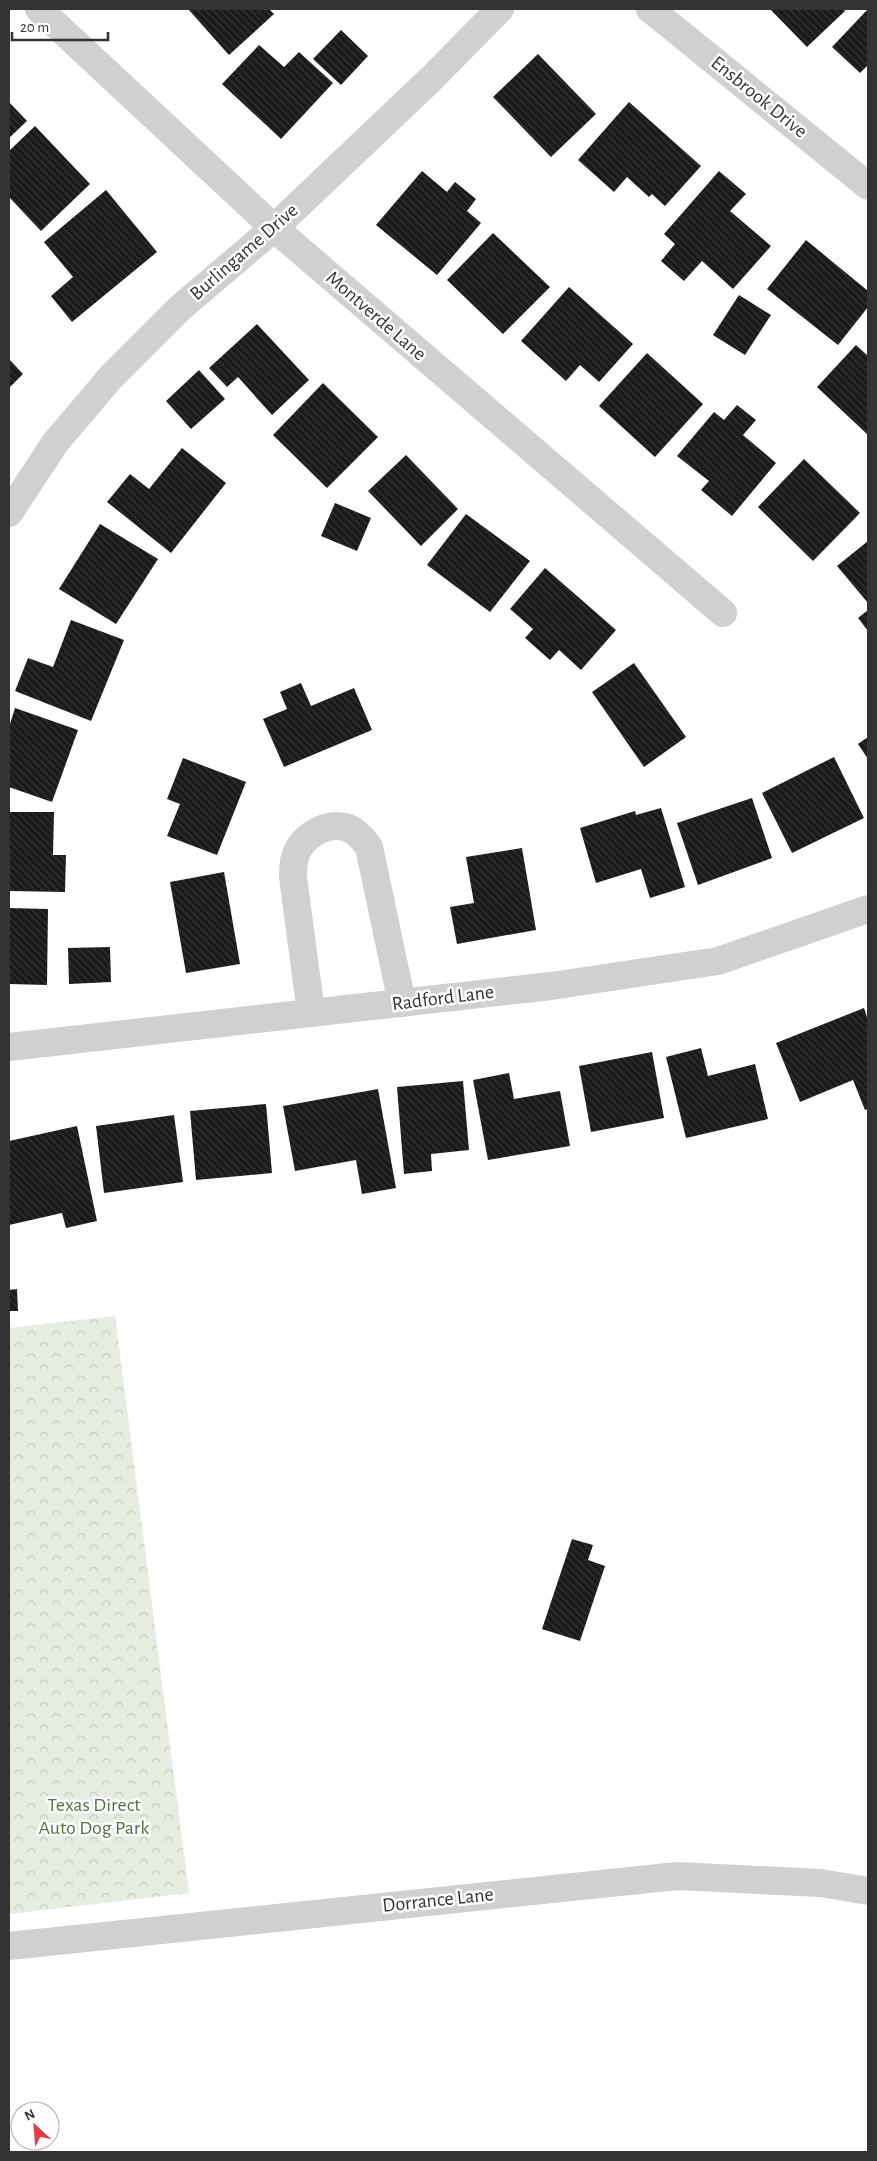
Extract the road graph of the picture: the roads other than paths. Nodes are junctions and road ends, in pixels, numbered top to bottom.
1 (39, 9) edge
2 (500, 9) edge
3 (650, 9) edge
4 (868, 186) edge
5 (274, 228) junction
6 (9, 513) edge
7 (723, 613) dead end
8 (868, 909) edge
9 (402, 1003) junction
10 (311, 1013) junction
11 (9, 1048) edge
12 (868, 1892) edge
13 (9, 1946) edge

1 - 5 street, Montverde Lane
2 - 5 street, Burlingame Drive
3 - 4 street, Ensbrook Drive
5 - 6 street, Burlingame Drive
5 - 7 street, Montverde Lane
8 - 9 street, Radford Lane
9 - 10 street, Radford Lane
9 - 10 street
10 - 11 street, Radford Lane
12 - 13 street, Dorrance Lane

